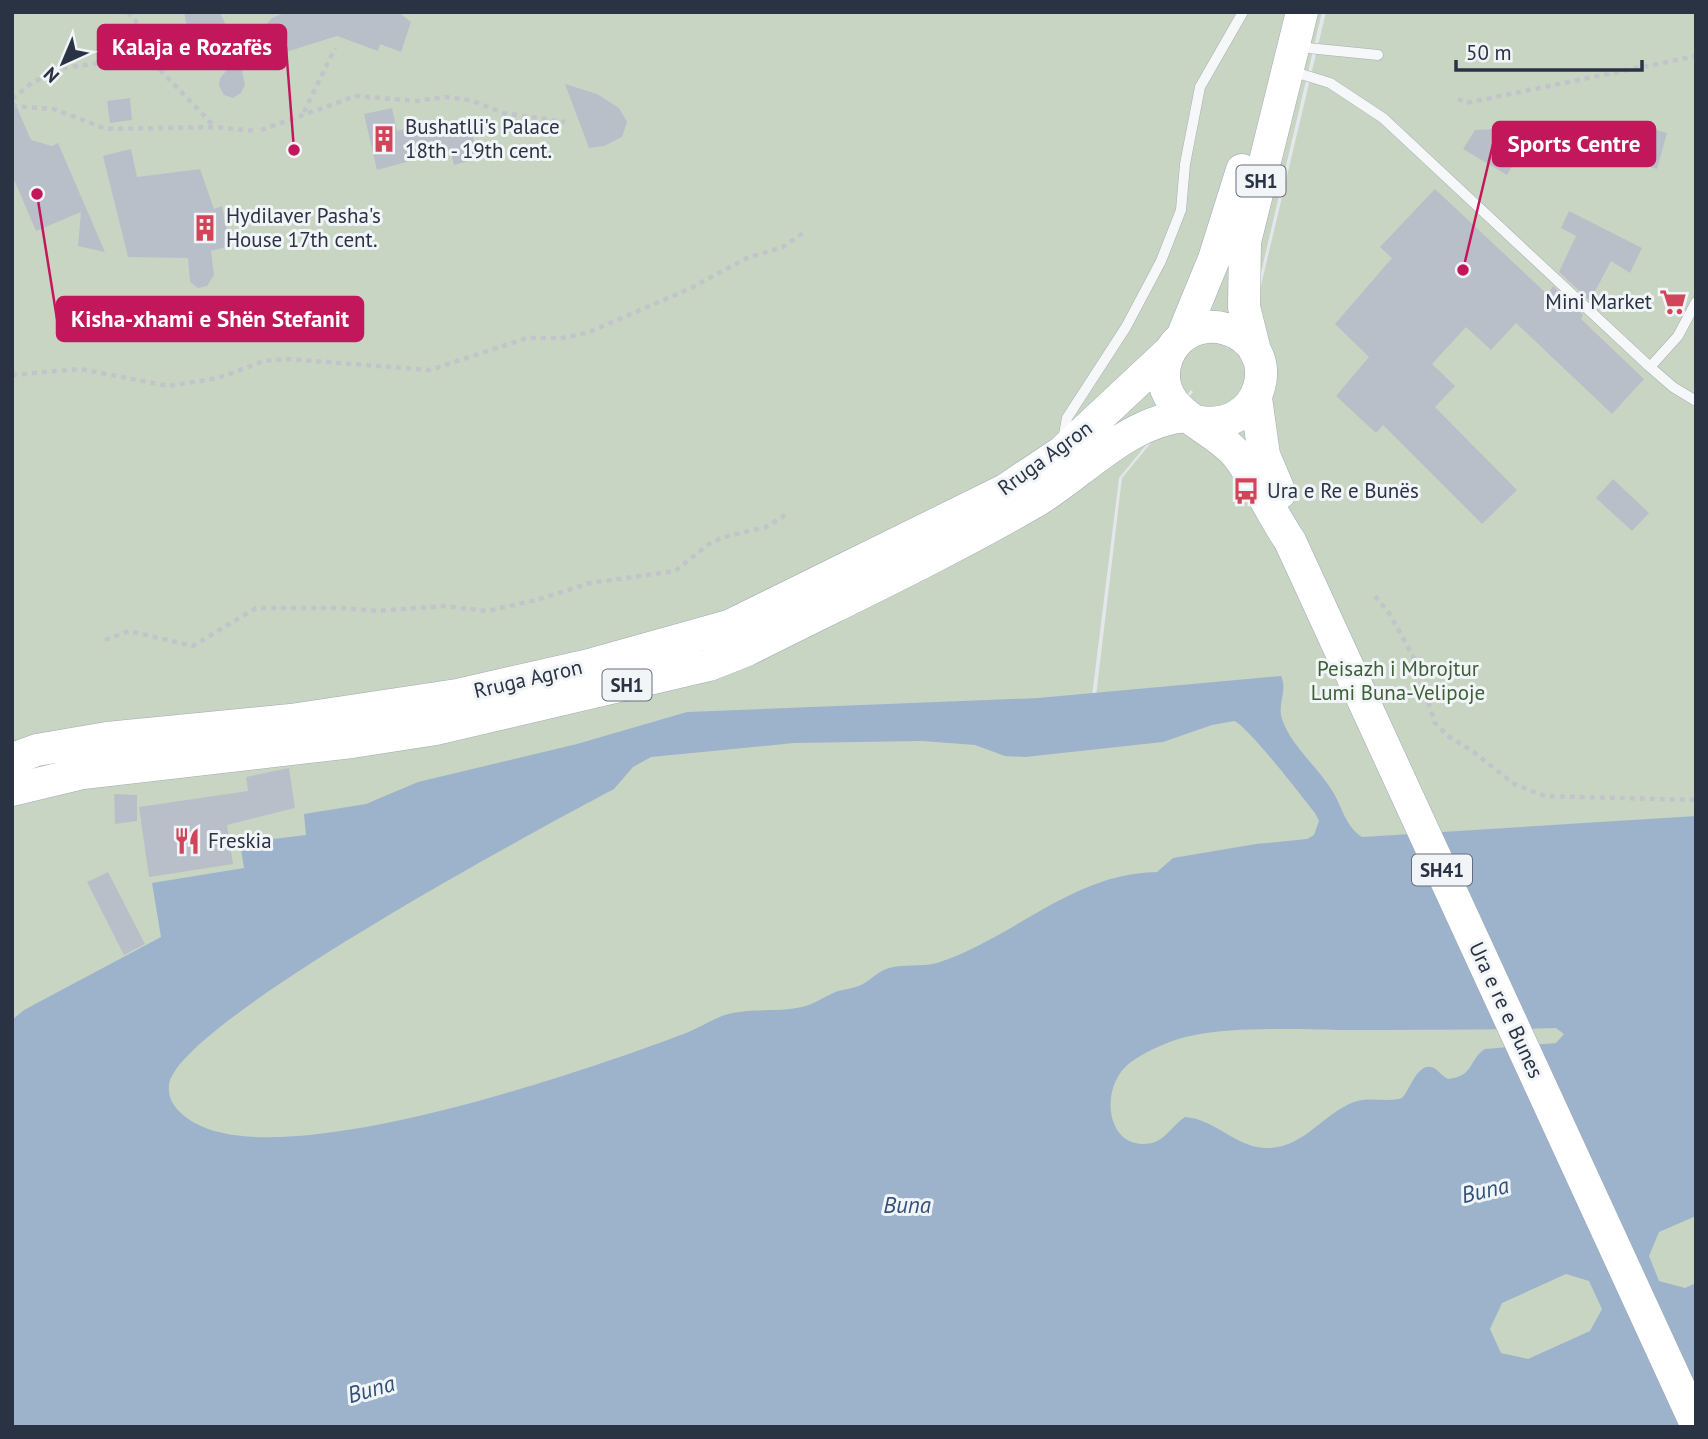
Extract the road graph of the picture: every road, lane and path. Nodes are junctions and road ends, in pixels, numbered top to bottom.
1 (128, 12) edge
2 (1243, 12) edge
3 (1281, 12) edge
4 (1302, 12) edge
5 (335, 48) dead end
6 (141, 50) junction
7 (1378, 55) dead end
8 (1696, 56) edge
9 (1290, 59) junction
10 (12, 99) edge
11 (1458, 99) dead end
12 (12, 106) edge
13 (303, 113) junction
14 (565, 122) dead end
15 (215, 127) junction
16 (803, 233) dead end
17 (1696, 302) edge
18 (1176, 344) junction
19 (1255, 351) junction
20 (1650, 367) junction
21 (12, 375) edge
22 (1255, 398) junction
23 (1696, 401) edge
24 (1191, 419) junction
25 (1062, 452) junction
26 (787, 514) dead end
27 (1290, 541) junction
28 (1375, 596) dead end
29 (105, 640) dead end
30 (12, 760) edge
31 (12, 790) edge
32 (1696, 800) edge
33 (1696, 1424) edge

1 - 6 path
2 - 25 lane
3 - 18 main road, Rruga Agron / SH1
4 - 9 main road, SH1
5 - 13 path
6 - 10 path
6 - 15 path
7 - 9 lane
8 - 11 path
9 - 19 main road, SH1
9 - 20 lane
12 - 15 path
13 - 14 path
13 - 15 path
16 - 21 path
17 - 20 lane
18 - 19 main road
18 - 24 main road
18 - 25 main road, Rruga Agron / SH1
19 - 22 main road
20 - 23 lane
22 - 24 main road
22 - 27 main road, SH41
24 - 27 main road, SH41
24 - 31 main road, Rruga Agron / SH1
25 - 30 main road, Rruga Agron / SH1
26 - 29 path
27 - 33 main road, Ura e re e Bunes / SH41
28 - 32 path

